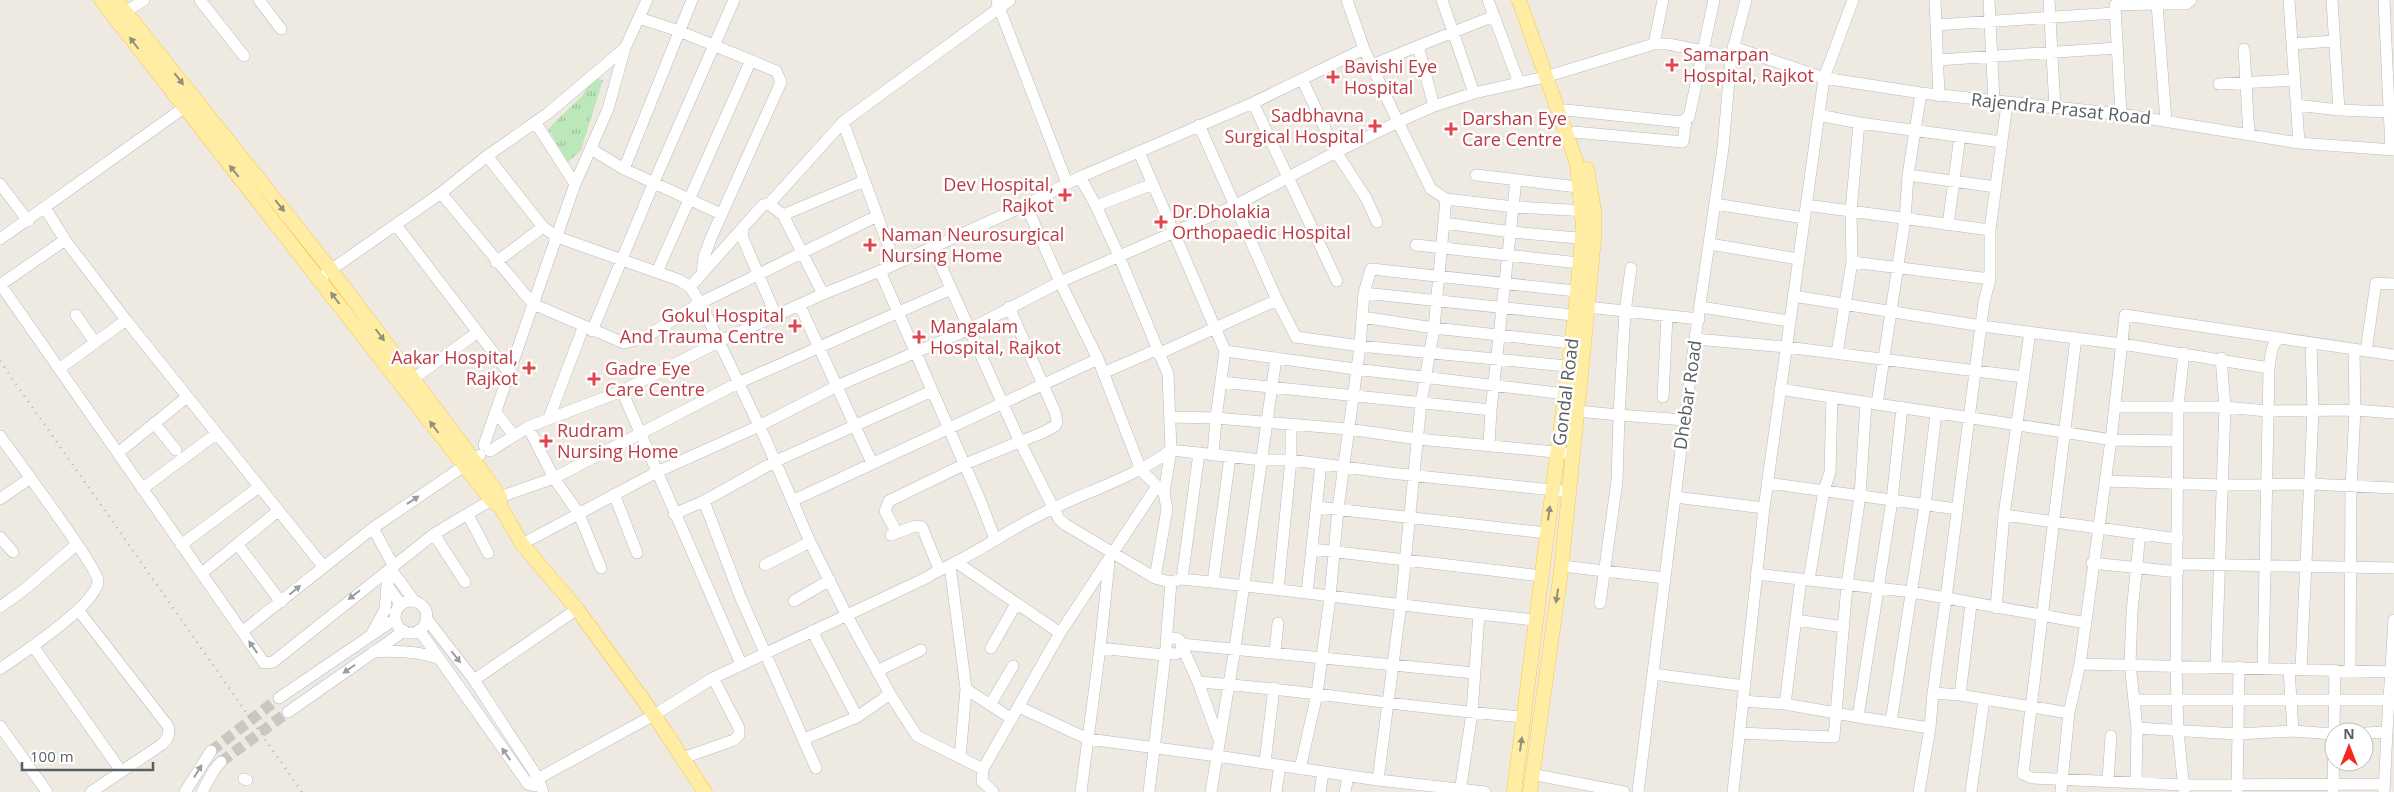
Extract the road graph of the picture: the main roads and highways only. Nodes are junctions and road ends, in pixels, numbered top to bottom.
1 (101, 0) edge
2 (116, 0) edge
3 (1519, 0) edge
4 (1529, 0) edge
5 (1549, 75) junction
6 (189, 104) junction
7 (1586, 188) junction
8 (408, 383) junction
9 (1572, 394) junction
10 (706, 792) edge
11 (1514, 792) edge
12 (1530, 792) edge

6 -> 1 main road
2 -> 6 main road
3 - 5 main road, Gondal Road
4 - 5 main road, Gondal Road
5 - 7 main road, Gondal Road
5 - 7 main road, Gondal Road
8 -> 6 main road
6 -> 8 main road
7 - 9 main road, Gondal Road
8 - 10 main road
11 -> 9 main road, Gondal Road
9 -> 12 main road, Gondal Road

